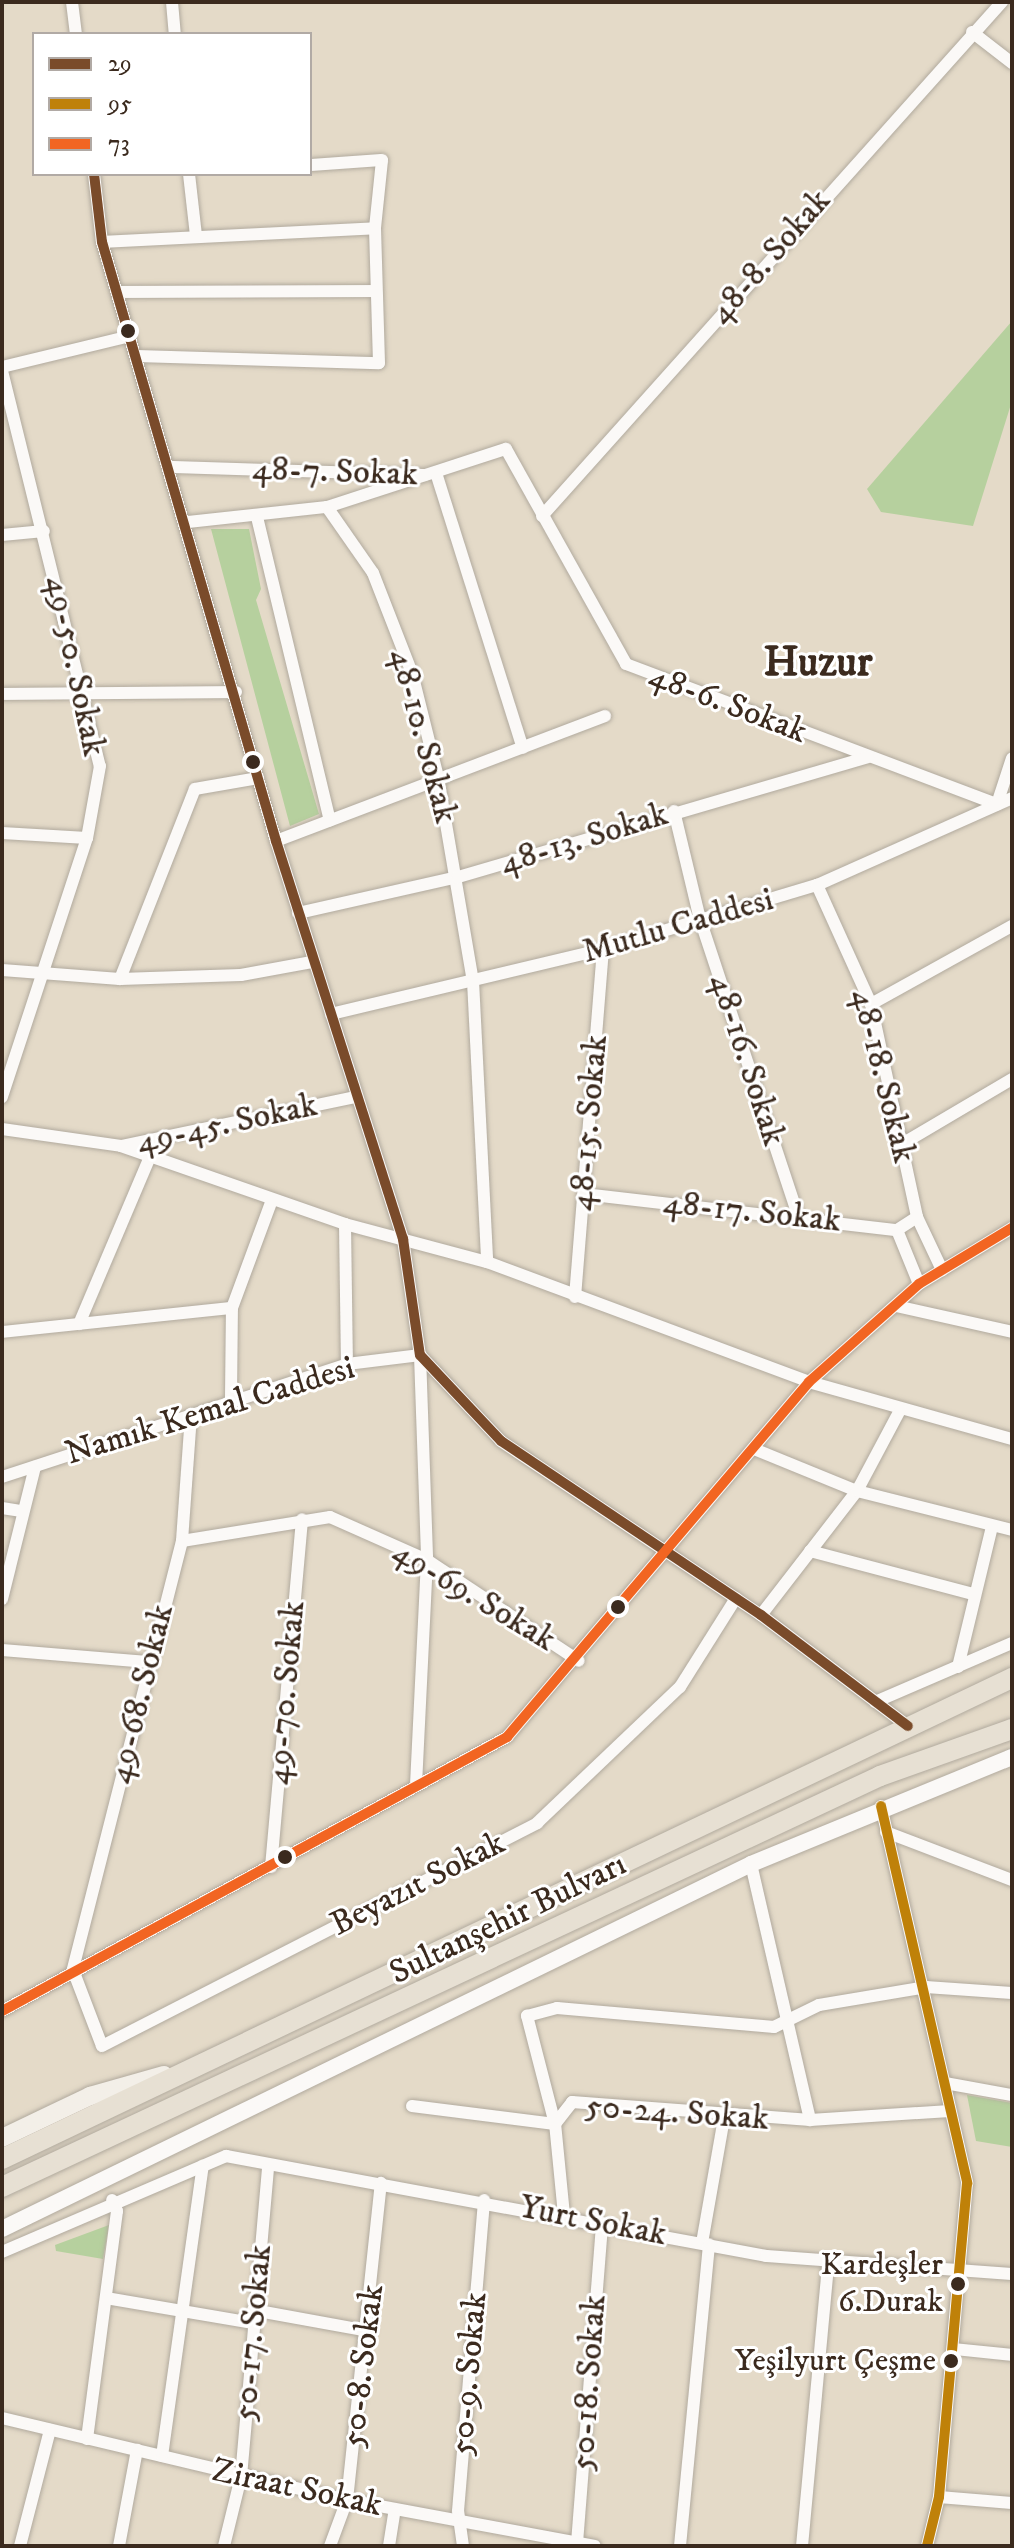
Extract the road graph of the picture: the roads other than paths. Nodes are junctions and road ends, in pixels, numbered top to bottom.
1 (72, 2) edge
2 (172, 2) edge
3 (1002, 2) edge
4 (76, 32) edge
5 (175, 32) edge
6 (972, 32) junction
7 (1012, 63) edge
8 (312, 165) edge
9 (94, 176) edge
10 (189, 176) edge
11 (375, 228) junction
12 (196, 235) junction
13 (102, 242) junction
14 (376, 291) junction
15 (117, 292) junction
16 (130, 336) junction
17 (137, 356) junction
18 (2, 369) edge
19 (172, 467) junction
20 (437, 476) junction
21 (327, 507) junction
22 (542, 516) junction
23 (257, 517) junction
24 (188, 522) junction
25 (44, 531) junction
26 (2, 535) edge
27 (87, 691) junction
28 (236, 692) junction
29 (2, 694) edge
30 (605, 716) dead end
31 (523, 748) junction
32 (868, 757) junction
33 (1012, 758) edge
34 (438, 777) junction
35 (258, 778) junction
36 (1012, 798) edge
37 (997, 804) junction
38 (674, 811) junction
39 (330, 820) junction
40 (2, 833) edge
41 (87, 838) junction
42 (276, 841) junction
43 (458, 877) junction
44 (817, 885) junction
45 (298, 913) junction
46 (700, 919) junction
47 (1012, 926) edge
48 (603, 949) junction
49 (312, 962) junction
50 (2, 970) edge
51 (46, 974) junction
52 (120, 979) junction
53 (473, 981) junction
54 (871, 1004) junction
55 (331, 1014) junction
56 (1012, 1079) edge
57 (2, 1097) edge
58 (356, 1097) junction
59 (2, 1129) edge
60 (902, 1144) junction
61 (121, 1146) junction
62 (150, 1157) junction
63 (584, 1194) junction
64 (272, 1200) junction
65 (798, 1215) junction
66 (917, 1217) junction
67 (345, 1224) junction
68 (1012, 1228) edge
69 (897, 1230) junction
70 (403, 1239) junction
71 (487, 1262) junction
72 (942, 1270) junction
73 (919, 1284) junction
74 (575, 1297) junction
75 (896, 1306) junction
76 (232, 1308) junction
77 (79, 1324) junction
78 (2, 1332) edge
79 (1012, 1332) edge
80 (420, 1355) junction
81 (347, 1364) junction
82 (809, 1382) junction
83 (231, 1398) junction
84 (900, 1410) junction
85 (191, 1415) junction
86 (1012, 1439) edge
87 (754, 1449) junction
88 (35, 1467) junction
89 (2, 1477) edge
90 (857, 1491) junction
91 (2, 1508) edge
92 (22, 1511) junction
93 (302, 1519) junction
94 (992, 1526) junction
95 (1012, 1530) edge
96 (182, 1541) junction
97 (665, 1550) junction
98 (810, 1551) junction
99 (427, 1560) junction
100 (973, 1594) junction
101 (736, 1598) junction
102 (2, 1599) edge
103 (761, 1615) junction
104 (1012, 1643) edge
105 (2, 1650) edge
106 (579, 1661) junction
107 (148, 1662) junction
108 (958, 1667) junction
109 (1012, 1678) edge
110 (875, 1702) junction
111 (908, 1726) junction
112 (1012, 1729) edge
113 (1012, 1757) edge
114 (416, 1783) junction
115 (881, 1806) junction
116 (886, 1832) junction
117 (751, 1864) junction
118 (271, 1867) junction
119 (1012, 1880) edge
120 (73, 1970) junction
121 (926, 1987) junction
122 (1012, 1993) edge
123 (2, 2011) edge
124 (792, 2019) junction
125 (202, 2064) junction
126 (945, 2083) junction
127 (1012, 2095) edge
128 (412, 2106) dead end
129 (950, 2111) junction
130 (724, 2118) junction
131 (810, 2120) junction
132 (555, 2124) junction
133 (2, 2138) edge
134 (2, 2159) edge
135 (203, 2166) junction
136 (268, 2166) junction
137 (381, 2183) junction
138 (2, 2190) edge
139 (112, 2200) junction
140 (484, 2200) junction
141 (564, 2215) junction
142 (602, 2223) junction
143 (2, 2229) edge
144 (706, 2244) junction
145 (2, 2252) edge
146 (828, 2264) junction
147 (963, 2266) junction
148 (1012, 2274) edge
149 (106, 2298) junction
150 (185, 2308) junction
151 (253, 2317) junction
152 (369, 2331) junction
153 (954, 2349) junction
154 (1012, 2355) edge
155 (2, 2418) edge
156 (50, 2430) junction
157 (87, 2439) junction
158 (137, 2450) junction
159 (162, 2456) junction
160 (241, 2477) junction
161 (939, 2497) junction
162 (347, 2500) junction
163 (1012, 2503) edge
164 (395, 2509) junction
165 (465, 2522) junction
166 (577, 2543) junction
167 (20, 2546) edge
168 (119, 2546) edge
169 (224, 2546) edge
170 (330, 2546) edge
171 (389, 2546) edge
172 (463, 2546) edge
173 (595, 2546) edge
174 (680, 2546) edge
175 (802, 2546) edge
176 (927, 2546) edge

1 - 4 street
2 - 5 street
3 - 6 street, 48-8. Sokak
6 - 7 street
6 - 22 street, 48-8. Sokak
8 - 11 street
9 - 13 street
10 - 12 street
11 - 12 street
11 - 14 street
12 - 13 street
13 - 15 street
14 - 15 street
14 - 17 street
15 - 16 street
16 - 17 street
16 - 18 street
17 - 19 street
18 - 25 street, 49-50. Sokak
19 - 20 street, 48-7. Sokak
19 - 24 street
20 - 21 street, 48-7. Sokak
20 - 22 street, 48-6. Sokak
20 - 31 street
21 - 23 street, 48-7. Sokak
21 - 34 street, 48-10. Sokak
22 - 32 street, 48-6. Sokak
23 - 24 street, 48-7. Sokak
23 - 39 street
24 - 28 street
25 - 26 street
25 - 27 street, 49-50. Sokak
27 - 28 street
27 - 29 street
27 - 41 street, 49-50. Sokak
28 - 35 street
30 - 31 street
31 - 34 street
32 - 37 street, 48-6. Sokak
32 - 38 street, 48-13. Sokak
33 - 37 street
34 - 39 street
34 - 43 street, 48-10. Sokak
35 - 42 street
35 - 52 street
36 - 37 street, Mutlu Caddesi
37 - 44 street, Mutlu Caddesi
38 - 43 street, 48-13. Sokak
38 - 46 street, 48-16. Sokak
39 - 42 street
40 - 41 street
41 - 51 street, 49-50. Sokak
42 - 45 street
43 - 45 street, 48-13. Sokak
43 - 53 street, 48-10. Sokak
44 - 46 street, Mutlu Caddesi
44 - 54 street, 48-18. Sokak
45 - 49 street
46 - 48 street, Mutlu Caddesi
46 - 65 street, 48-16. Sokak
47 - 54 street
48 - 53 street, Mutlu Caddesi
48 - 63 street, 48-15. Sokak
49 - 52 street
49 - 55 street
50 - 51 street
51 - 52 street
51 - 57 street, 49-50. Sokak
53 - 55 street, Mutlu Caddesi
53 - 71 street, 48-10. Sokak
54 - 60 street, 48-18. Sokak
55 - 58 street
56 - 60 street
58 - 61 street, 49-45. Sokak
58 - 70 street
59 - 61 street, 49-45. Sokak
60 - 66 street, 48-18. Sokak
61 - 62 street
62 - 64 street
62 - 77 street
63 - 65 street, 48-17. Sokak
63 - 74 street, 48-15. Sokak
64 - 67 street
64 - 76 street
65 - 69 street, 48-17. Sokak
66 - 69 street
66 - 72 street, 48-18. Sokak
67 - 70 street
67 - 81 street
68 - 72 street
69 - 73 street
70 - 71 street
70 - 80 street
71 - 74 street
72 - 73 street
73 - 75 street
74 - 82 street
75 - 79 street
75 - 82 street
76 - 77 street
76 - 83 street
77 - 78 street
80 - 81 street, Namık Kemal Caddesi
80 - 97 street
80 - 99 street
81 - 83 street, Namık Kemal Caddesi
82 - 84 street
82 - 87 street
83 - 85 street, Namık Kemal Caddesi
84 - 86 street
84 - 90 street
85 - 88 street, Namık Kemal Caddesi
85 - 96 street, 49-68. Sokak
87 - 90 street
87 - 97 street
88 - 89 street, Namık Kemal Caddesi
88 - 92 street
90 - 94 street
90 - 98 street
91 - 92 street
92 - 102 street
93 - 96 street, 49-69. Sokak
93 - 99 street, 49-69. Sokak
93 - 118 street, 49-70. Sokak
94 - 95 street
94 - 100 street
96 - 107 street, 49-68. Sokak
97 - 101 street
97 - 106 street
98 - 100 street
98 - 103 street
99 - 106 street, 49-69. Sokak
99 - 114 street
100 - 108 street
101 - 103 street
101 - 120 street, Beyazıt Sokak
103 - 110 street
104 - 108 street
105 - 107 street
106 - 114 street
107 - 120 street, 49-68. Sokak
108 - 110 street
109 - 111 highway, Sultanşehir Bulvarı
110 - 111 street
111 - 125 highway, Sultanşehir Bulvarı
112 - 138 highway, Sultanşehir Bulvarı
113 - 115 street, Sultanşehir Bulvarı
114 - 118 street
115 - 116 street
115 - 117 street, Sultanşehir Bulvarı
116 - 119 street
116 - 121 street
117 - 124 street
117 - 143 street, Sultanşehir Bulvarı
118 - 120 street
120 - 123 street
121 - 122 street
121 - 124 street
121 - 126 street
124 - 131 street
124 - 132 street
125 - 133 main road
125 - 134 highway, Sultanşehir Bulvarı
126 - 127 street
126 - 129 street
128 - 132 street, 50-24. Sokak
129 - 131 street, 50-24. Sokak
129 - 147 street
130 - 131 street, 50-24. Sokak
130 - 132 street, 50-24. Sokak
130 - 144 street
132 - 141 street
135 - 136 street, Yurt Sokak
135 - 139 street
135 - 150 street
136 - 137 street, Yurt Sokak
136 - 151 street, 50-17. Sokak
137 - 140 street, Yurt Sokak
137 - 152 street, 50-8. Sokak
139 - 145 street
139 - 149 street
140 - 141 street, Yurt Sokak
140 - 165 street, 50-9. Sokak
141 - 142 street, Yurt Sokak
142 - 144 street, Yurt Sokak
142 - 166 street, 50-18. Sokak
144 - 146 street, Yurt Sokak
144 - 174 street
146 - 147 street, Yurt Sokak
146 - 175 street
147 - 148 street, Yurt Sokak
147 - 153 street
149 - 150 street
149 - 157 street
150 - 151 street
150 - 159 street
151 - 152 street
151 - 160 street, 50-17. Sokak
152 - 162 street, 50-8. Sokak
153 - 154 street
153 - 161 street
155 - 156 street, Ziraat Sokak
156 - 157 street, Ziraat Sokak
156 - 167 street
157 - 158 street, Ziraat Sokak
158 - 159 street, Ziraat Sokak
158 - 168 street
159 - 160 street, Ziraat Sokak
160 - 162 street, Ziraat Sokak
160 - 169 street, 50-17. Sokak
161 - 163 street
161 - 176 street
162 - 164 street, Ziraat Sokak
162 - 170 street, 50-8. Sokak
164 - 165 street, Ziraat Sokak
164 - 171 street
165 - 166 street, Ziraat Sokak
165 - 172 street, 50-9. Sokak
166 - 173 street, Ziraat Sokak

